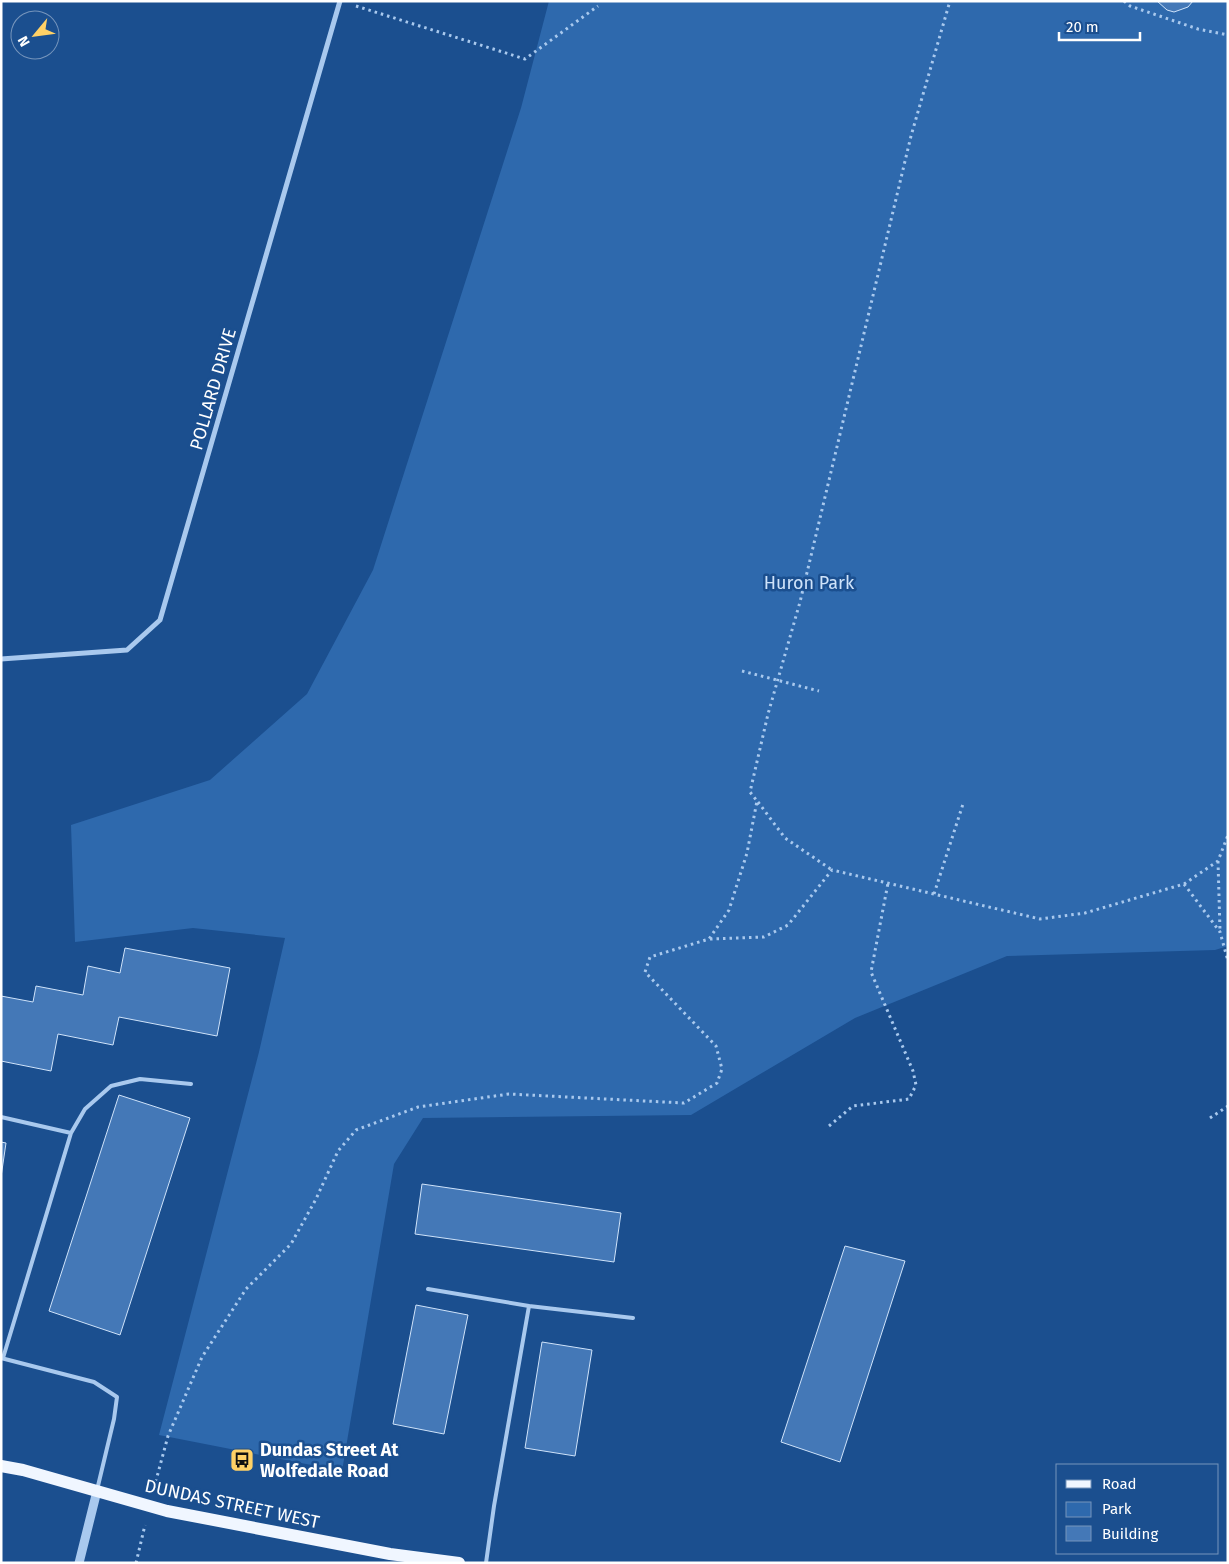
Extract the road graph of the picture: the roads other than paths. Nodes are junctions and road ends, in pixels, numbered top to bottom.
1 (340, 1) edge
2 (1, 659) edge
3 (191, 1084) dead end
4 (1, 1117) edge
5 (70, 1133) junction
6 (428, 1289) dead end
7 (529, 1306) junction
8 (632, 1318) dead end
9 (2, 1358) edge
10 (1, 1466) edge
11 (97, 1491) junction
12 (79, 1563) edge
13 (459, 1563) edge
14 (486, 1563) edge

1 - 2 street, POLLARD DRIVE
3 - 5 lane
4 - 5 lane
5 - 9 lane
6 - 7 lane
7 - 8 lane
7 - 14 lane
9 - 11 lane
10 - 11 main road, DUNDAS STREET WEST
11 - 12 street
11 - 13 main road, DUNDAS STREET WEST

